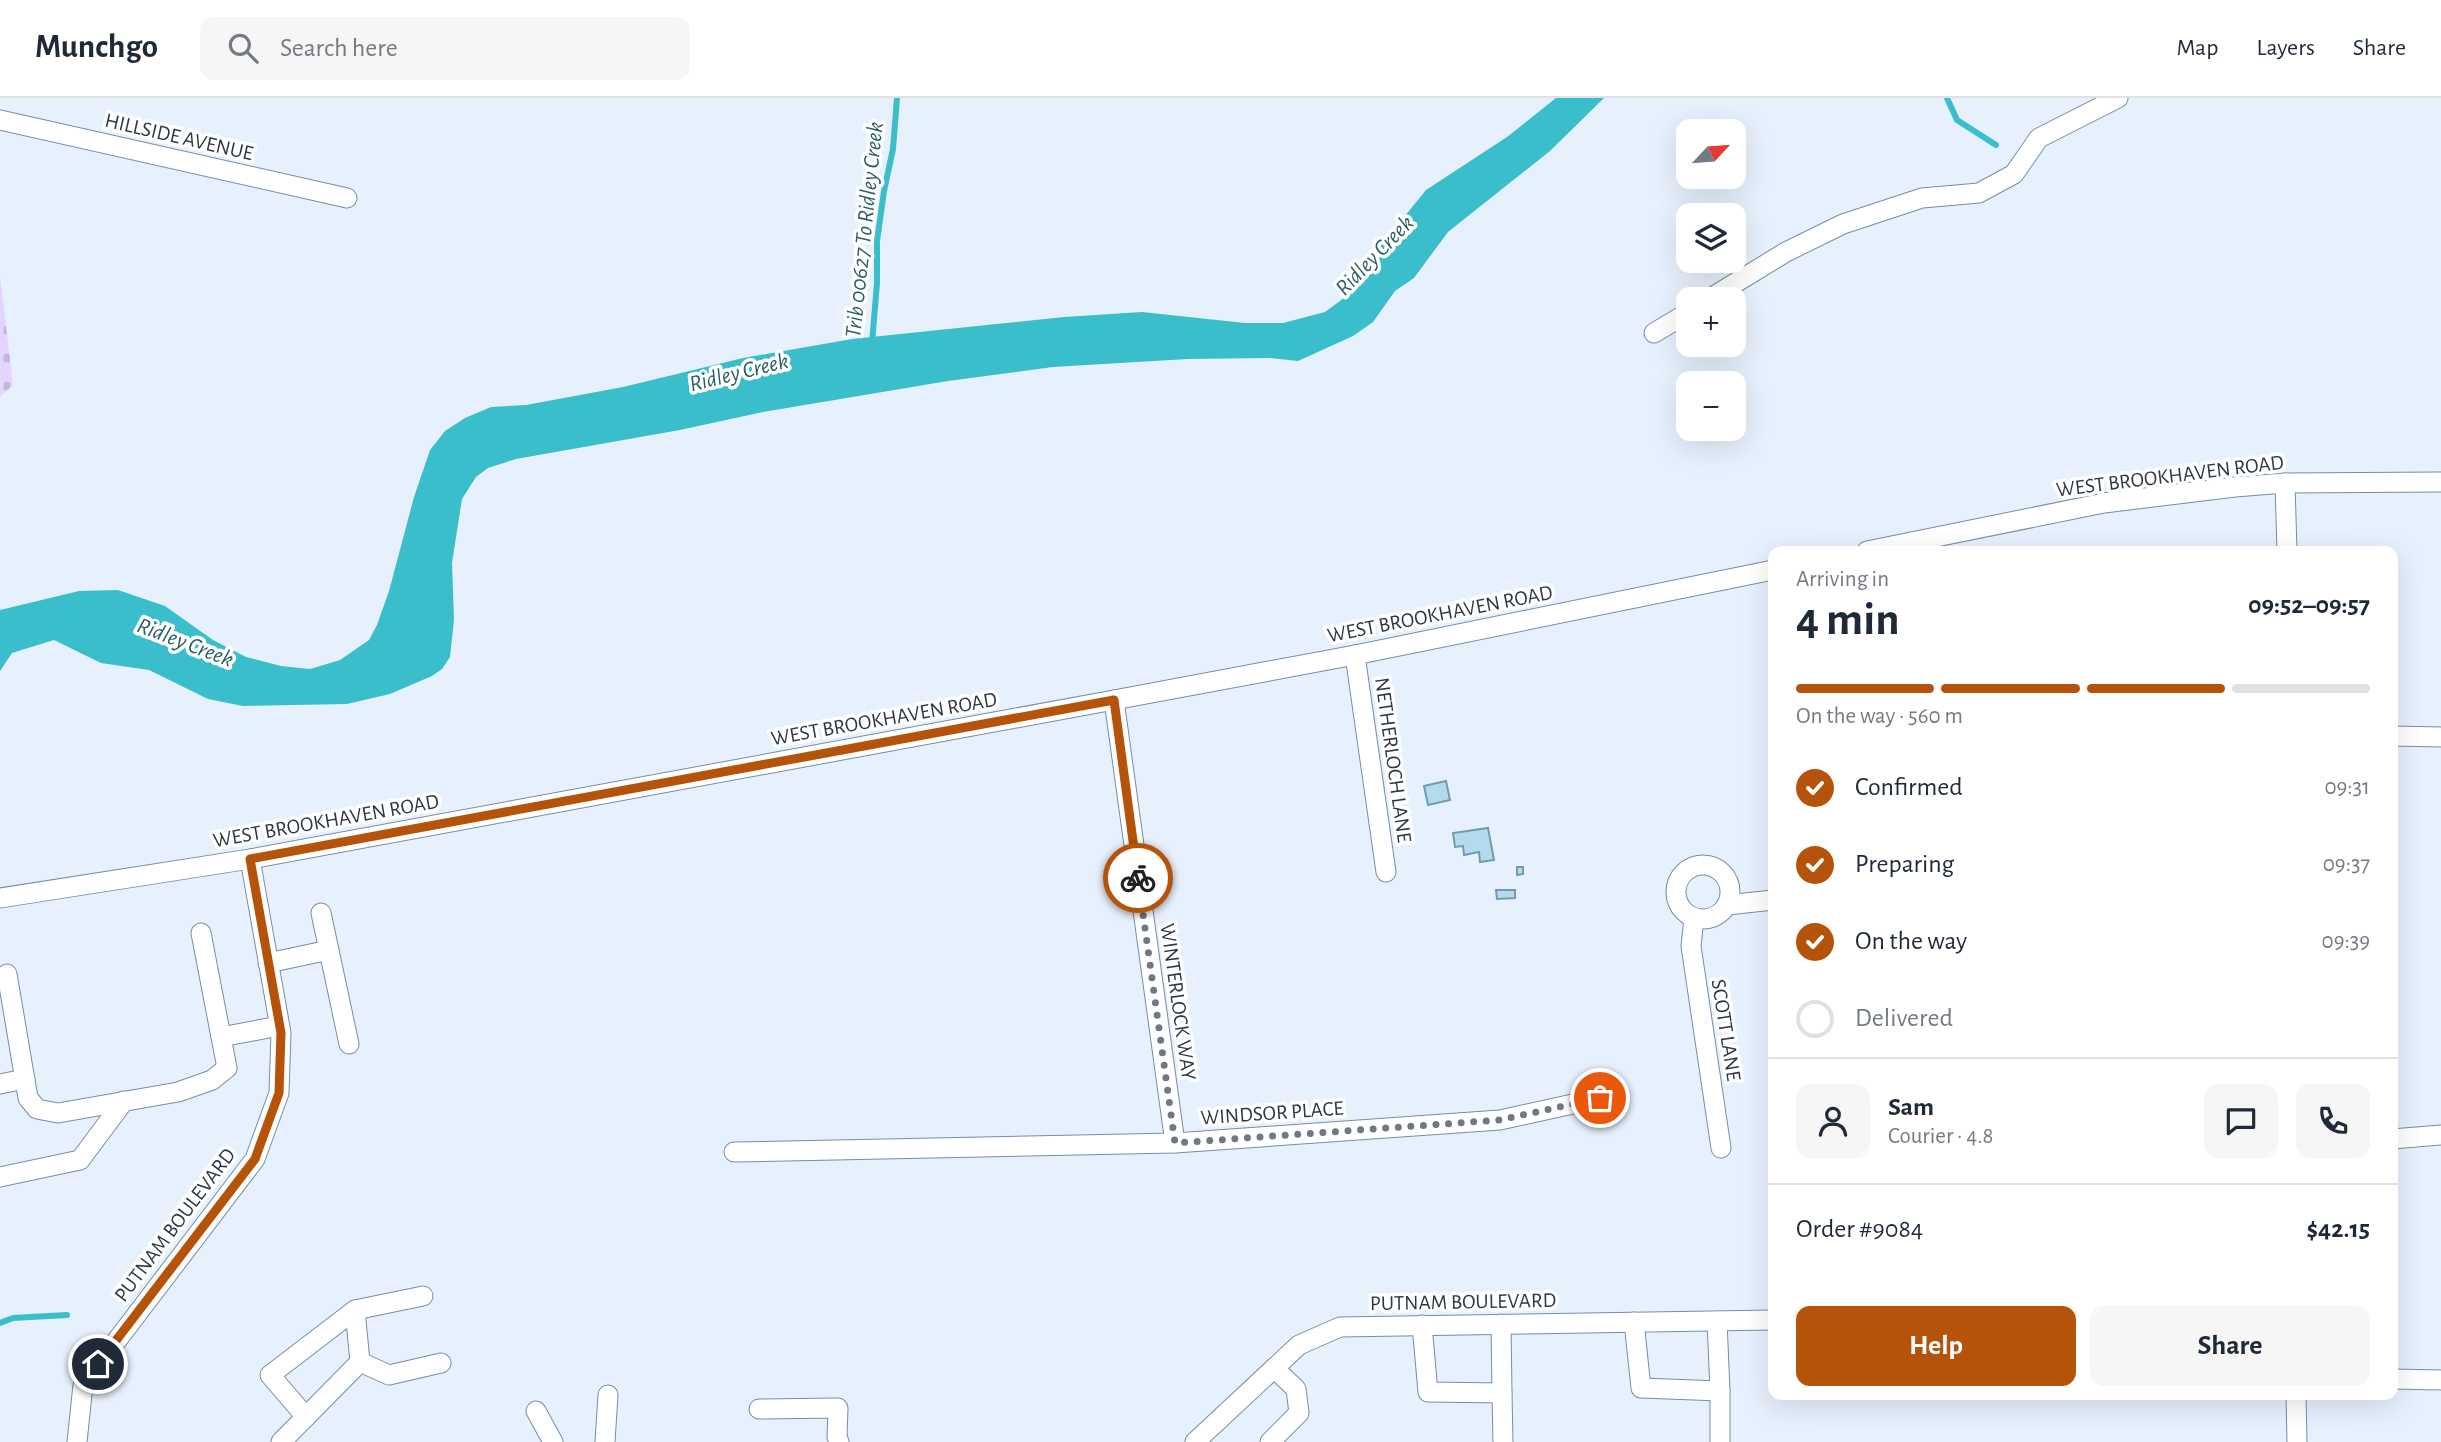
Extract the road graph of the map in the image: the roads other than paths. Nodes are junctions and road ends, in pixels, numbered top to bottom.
1 (2118, 98) edge
2 (0, 120) edge
3 (347, 198) dead end
4 (1729, 287) edge
5 (1676, 320) edge
6 (1654, 333) dead end
7 (2441, 482) edge
8 (2285, 484) junction
9 (1892, 546) edge
10 (2287, 546) edge
11 (1768, 571) edge
12 (1355, 655) junction
13 (1114, 700) junction
14 (2398, 736) edge
15 (2441, 737) edge
16 (250, 859) junction
17 (1386, 872) dead end
18 (0, 898) edge
19 (1768, 901) edge
20 (1727, 905) junction
21 (321, 913) dead end
22 (1694, 918) junction
23 (201, 933) dead end
24 (329, 950) junction
25 (268, 963) junction
26 (6, 974) dead end
27 (279, 1026) junction
28 (221, 1037) junction
29 (349, 1044) dead end
30 (25, 1079) junction
31 (0, 1084) edge
32 (1600, 1098) dead end
33 (124, 1101) junction
34 (2441, 1135) edge
35 (2398, 1139) edge
36 (1175, 1143) junction
37 (1721, 1148) dead end
38 (734, 1152) dead end
39 (0, 1177) edge
40 (424, 1296) dead end
41 (355, 1310) junction
42 (1768, 1320) edge
43 (1717, 1321) junction
44 (1634, 1322) junction
45 (1501, 1324) junction
46 (1422, 1325) junction
47 (360, 1362) junction
48 (441, 1363) dead end
49 (1274, 1368) junction
50 (2398, 1380) edge
51 (2441, 1380) edge
52 (1720, 1391) junction
53 (1502, 1393) junction
54 (608, 1395) dead end
55 (2296, 1400) edge
56 (759, 1409) dead end
57 (536, 1411) dead end
58 (306, 1418) junction
59 (77, 1442) edge
60 (281, 1442) edge
61 (553, 1442) edge
62 (605, 1442) edge
63 (839, 1442) edge
64 (1195, 1442) edge
65 (1270, 1442) edge
66 (1503, 1442) edge
67 (1720, 1442) edge
68 (2298, 1442) edge

1 - 4 street
2 - 3 street, HILLSIDE AVENUE
5 - 6 street
7 - 8 street, WEST BROOKHAVEN ROAD
8 - 9 street, WEST BROOKHAVEN ROAD
8 - 10 street
11 - 12 street, WEST BROOKHAVEN ROAD
12 - 13 street, WEST BROOKHAVEN ROAD
12 - 17 street, NETHERLOCH LANE
13 - 16 street, WEST BROOKHAVEN ROAD
13 - 36 street, WINTERLOCK WAY
14 - 15 street
16 - 18 street, WEST BROOKHAVEN ROAD
16 - 25 street, PUTNAM BOULEVARD
19 - 20 street
20 - 22 street
20 - 22 street
21 - 24 street
22 - 37 street, SCOTT LANE
23 - 28 street
24 - 25 street
24 - 29 street
25 - 27 street, PUTNAM BOULEVARD
26 - 30 street
27 - 28 street
27 - 59 street, PUTNAM BOULEVARD
28 - 33 street
30 - 31 street
30 - 33 street
32 - 36 street, WINDSOR PLACE
33 - 39 street
34 - 35 street
36 - 38 street, WINDSOR PLACE
40 - 41 street
41 - 47 street
41 - 58 street
42 - 43 street, PUTNAM BOULEVARD
43 - 44 street, PUTNAM BOULEVARD
43 - 52 street
44 - 45 street, PUTNAM BOULEVARD
44 - 52 street
45 - 46 street, PUTNAM BOULEVARD
45 - 53 street
46 - 49 street, PUTNAM BOULEVARD
46 - 53 street
47 - 48 street
47 - 58 street
49 - 64 street, PUTNAM BOULEVARD
49 - 65 street
50 - 51 street
52 - 67 street
53 - 66 street
54 - 62 street
55 - 68 street
56 - 63 street
57 - 61 street
58 - 60 street

